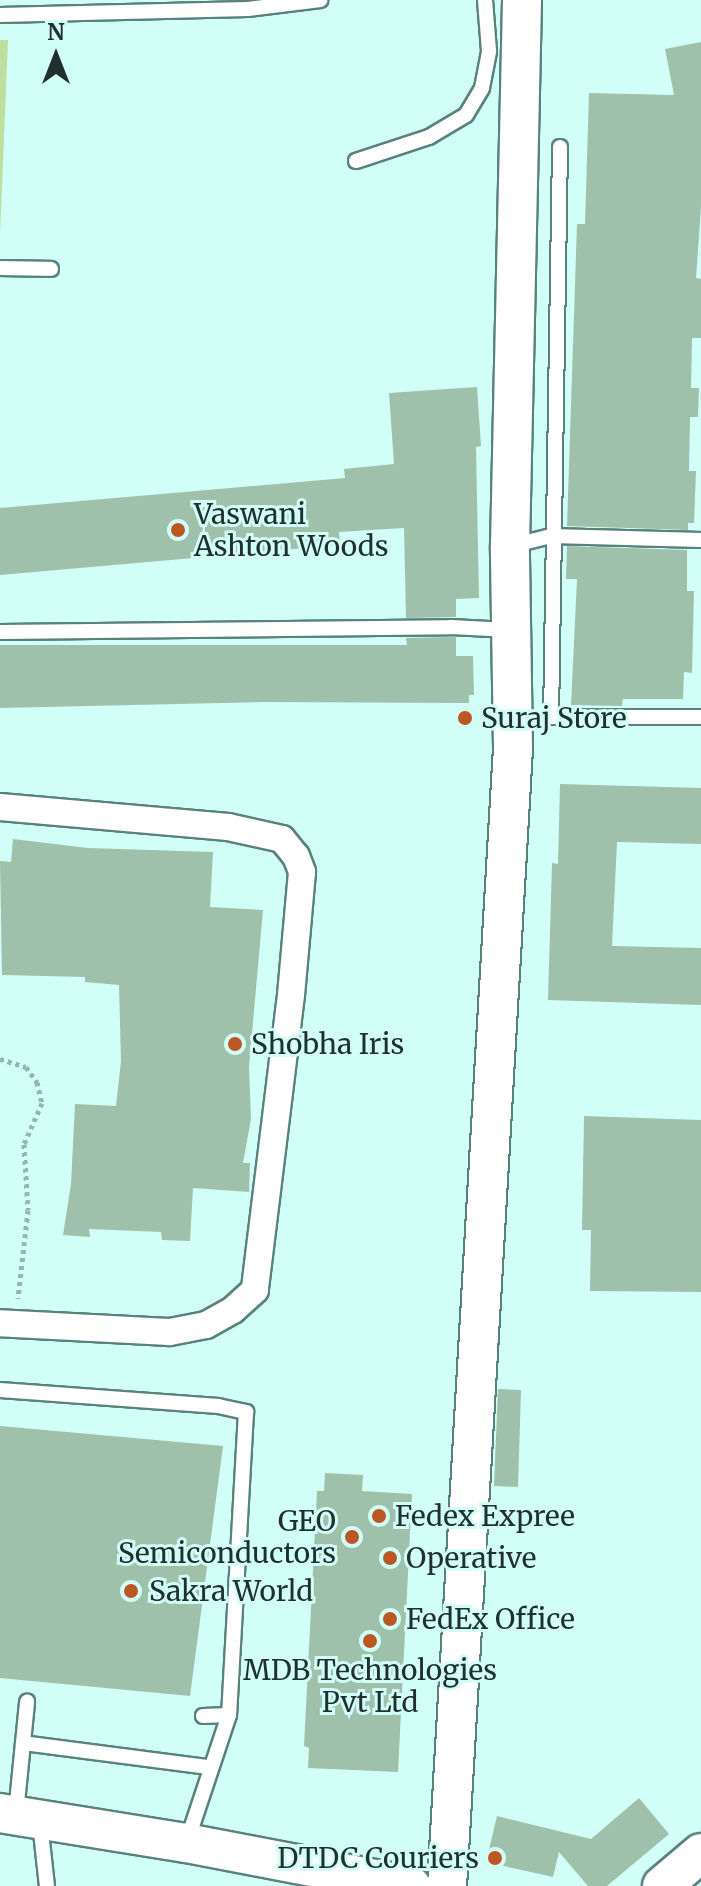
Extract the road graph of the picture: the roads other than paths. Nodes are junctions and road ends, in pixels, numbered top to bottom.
1 (320, 0) edge
2 (485, 0) edge
3 (522, 0) edge
4 (246, 5) edge
5 (0, 15) edge
6 (560, 147) dead end
7 (356, 161) dead end
8 (0, 268) edge
9 (51, 269) dead end
10 (551, 536) junction
11 (701, 540) edge
12 (510, 546) junction
13 (512, 630) junction
14 (0, 632) edge
15 (701, 717) edge
16 (0, 807) edge
17 (8, 1323) edge
18 (0, 1390) edge
19 (27, 1702) dead end
20 (229, 1715) junction
21 (203, 1716) dead end
22 (23, 1743) junction
23 (209, 1767) junction
24 (19, 1816) edge
25 (186, 1843) junction
26 (701, 1853) edge
27 (47, 1886) edge
28 (411, 1886) edge
29 (447, 1886) edge
30 (662, 1886) edge

1 - 4 lane
2 - 7 lane
3 - 12 street
4 - 5 lane
6 - 10 lane
8 - 9 lane
10 - 11 lane
10 - 12 lane
10 - 15 lane
12 - 13 street
13 - 14 lane
13 - 29 street
16 - 17 street
18 - 20 lane
19 - 22 lane
20 - 21 lane
20 - 23 lane
22 - 23 lane
22 - 24 lane
23 - 25 lane
24 - 25 street
24 - 27 lane
25 - 28 street
26 - 30 street

